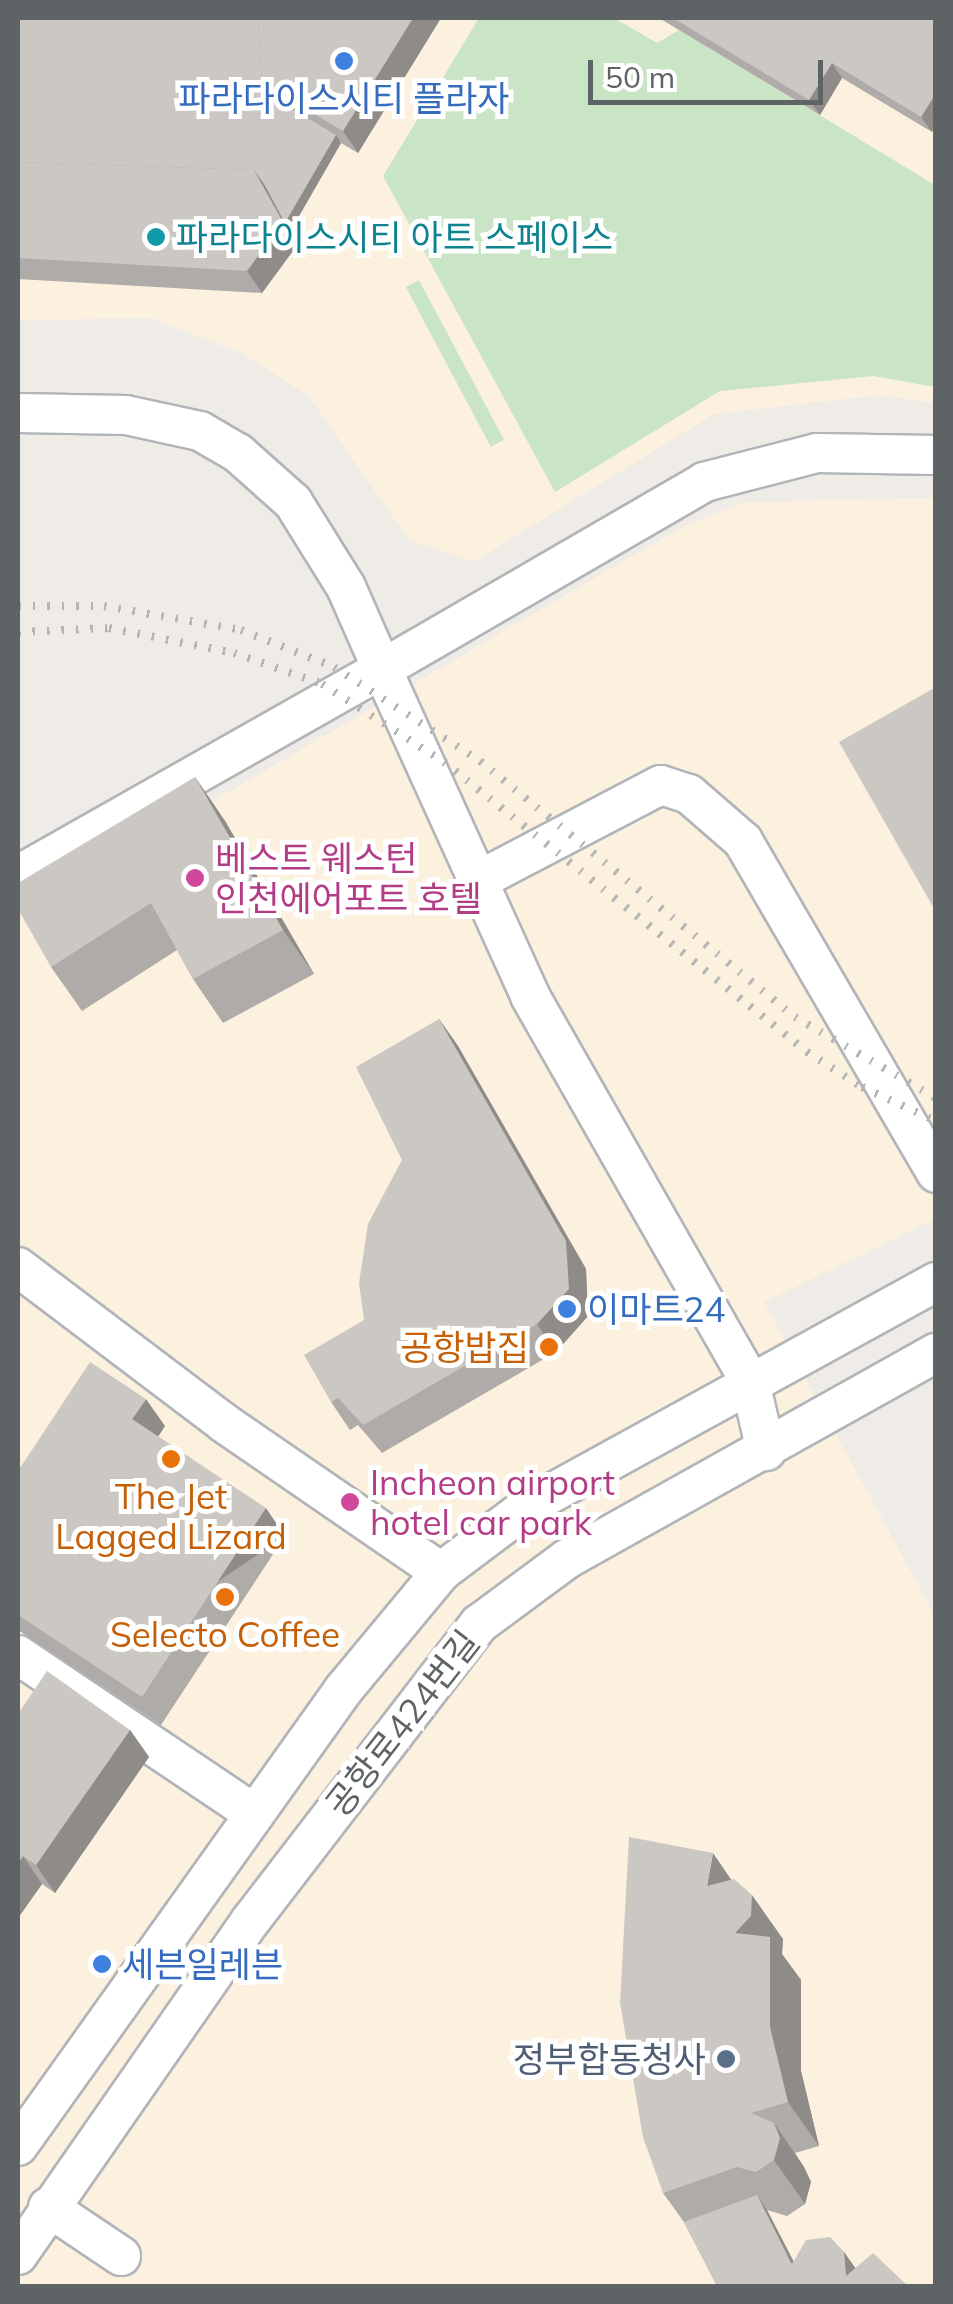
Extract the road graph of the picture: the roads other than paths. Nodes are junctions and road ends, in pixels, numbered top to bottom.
1 (18, 413) edge
2 (936, 455) edge
3 (382, 668) junction
4 (18, 875) edge
5 (481, 879) junction
6 (936, 1173) edge
7 (18, 1267) edge
8 (936, 1282) edge
9 (936, 1353) edge
10 (750, 1382) junction
11 (766, 1451) junction
12 (441, 1572) junction
13 (18, 1656) edge
14 (255, 1814) junction
15 (21, 2132) edge
16 (48, 2207) junction
17 (18, 2254) edge
18 (121, 2256) dead end

1 - 3 street
2 - 3 street
3 - 4 street
3 - 5 street
5 - 6 street
5 - 10 street
7 - 12 street
8 - 10 street, 공항로424번길
9 - 11 street, 공항로424번길
10 - 11 street
10 - 12 street, 공항로424번길
11 - 16 street, 공항로424번길
12 - 14 street, 공항로424번길
13 - 14 street
14 - 15 street, 공항로424번길
16 - 17 street, 공항로424번길
16 - 18 street

